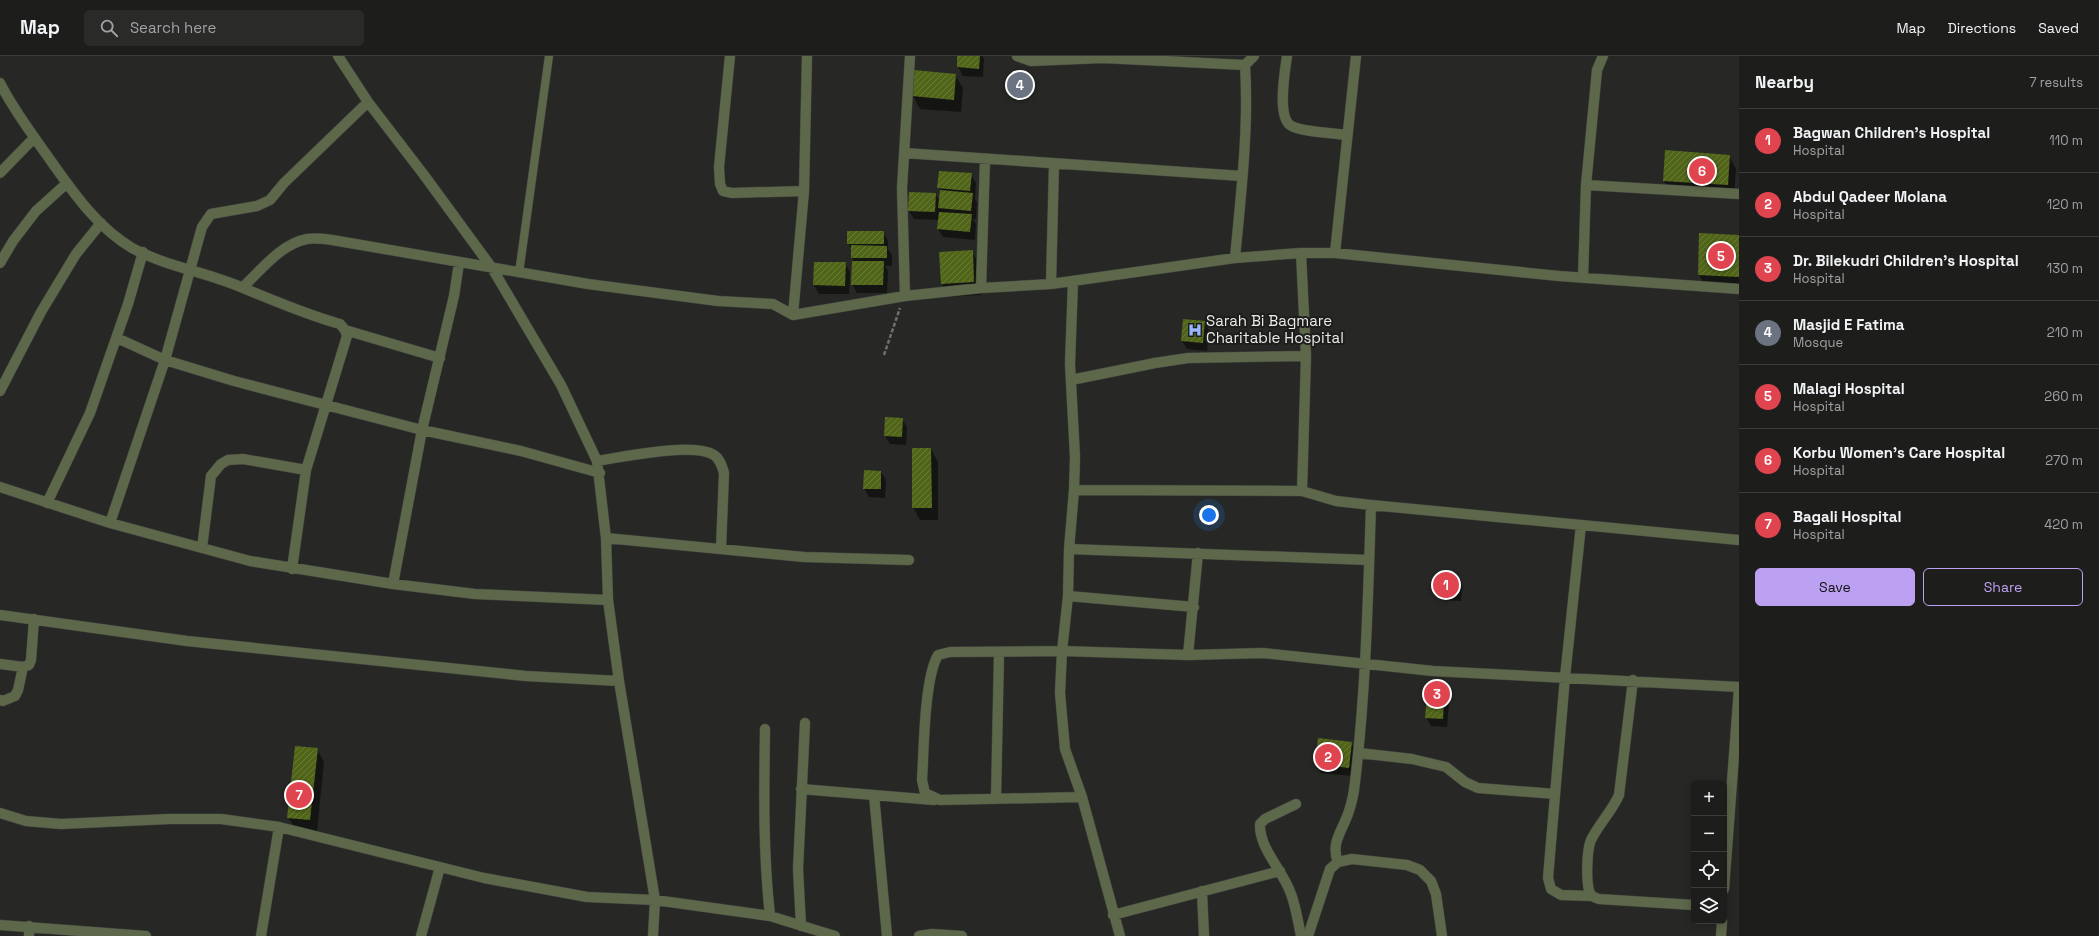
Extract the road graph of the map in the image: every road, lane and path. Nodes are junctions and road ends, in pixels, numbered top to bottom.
1 (338, 56) edge
2 (548, 56) edge
3 (730, 56) edge
4 (807, 56) edge
5 (910, 56) edge
6 (1017, 56) edge
7 (1254, 56) edge
8 (1287, 56) edge
9 (1356, 56) edge
10 (1603, 56) edge
11 (1103, 57) edge
12 (1197, 59) edge
13 (1245, 65) junction
14 (1, 89) edge
15 (368, 102) junction
16 (1347, 135) junction
17 (34, 138) junction
18 (904, 153) junction
19 (985, 159) junction
20 (1054, 164) junction
21 (0, 172) edge
22 (1242, 176) junction
23 (67, 183) junction
24 (1586, 185) junction
25 (804, 191) junction
26 (1739, 194) edge
27 (101, 223) junction
28 (142, 252) junction
29 (1301, 253) junction
30 (1335, 253) junction
31 (1235, 258) junction
32 (0, 263) edge
33 (459, 263) junction
34 (492, 268) junction
35 (191, 270) junction
36 (519, 273) junction
37 (1583, 278) junction
38 (1073, 280) junction
39 (1051, 284) junction
40 (243, 287) junction
41 (981, 288) junction
42 (1739, 289) edge
43 (905, 296) junction
44 (793, 315) junction
45 (345, 330) junction
46 (117, 338) junction
47 (884, 355) dead end
48 (1306, 356) junction
49 (440, 358) junction
50 (165, 360) junction
51 (4, 375) edge
52 (1071, 380) junction
53 (0, 391) edge
54 (325, 404) junction
55 (422, 430) junction
56 (597, 461) junction
57 (306, 470) junction
58 (600, 473) junction
59 (0, 487) edge
60 (1074, 490) junction
61 (1302, 491) junction
62 (47, 503) junction
63 (1371, 505) junction
64 (110, 523) junction
65 (1581, 525) junction
66 (606, 538) junction
67 (1739, 540) edge
68 (202, 548) junction
69 (721, 549) junction
70 (1069, 549) junction
71 (1198, 553) junction
72 (909, 560) dead end
73 (1369, 560) junction
74 (292, 569) junction
75 (393, 584) junction
76 (1068, 596) junction
77 (608, 600) junction
78 (1194, 607) junction
79 (0, 615) edge
80 (34, 619) junction
81 (1062, 651) junction
82 (999, 653) junction
83 (1188, 655) junction
84 (0, 664) edge
85 (1365, 664) junction
86 (23, 667) junction
87 (1565, 677) junction
88 (1632, 680) junction
89 (619, 681) junction
90 (1739, 687) edge
91 (0, 700) edge
92 (1738, 721) edge
93 (805, 723) dead end
94 (766, 729) dead end
95 (1359, 753) junction
96 (801, 789) junction
97 (1555, 794) junction
98 (874, 795) junction
99 (1082, 797) junction
100 (996, 798) junction
101 (940, 800) junction
102 (1296, 804) dead end
103 (0, 813) edge
104 (279, 827) junction
105 (1338, 862) junction
106 (440, 867) junction
107 (1280, 871) junction
108 (1724, 888) edge
109 (1202, 891) junction
110 (1592, 896) junction
111 (655, 900) junction
112 (1691, 905) edge
113 (1113, 915) junction
114 (770, 916) junction
115 (1722, 924) edge
116 (0, 925) edge
117 (801, 926) junction
118 (29, 931) edge
119 (146, 936) edge
120 (261, 936) edge
121 (421, 936) edge
122 (653, 936) edge
123 (835, 936) edge
124 (887, 936) edge
125 (919, 936) edge
126 (962, 936) edge
127 (1120, 936) edge
128 (1204, 936) edge
129 (1301, 936) edge
130 (1308, 936) edge
131 (1442, 936) edge
132 (1721, 936) edge

1 - 15 street
2 - 36 lane
3 - 25 street
4 - 25 street
5 - 18 street
6 - 11 street
7 - 13 street
8 - 16 street
9 - 16 street
10 - 24 street
11 - 12 street
12 - 13 street
13 - 22 street
14 - 17 street
15 - 34 street
15 - 35 street
16 - 30 street
17 - 21 street
17 - 23 street
18 - 19 street
18 - 43 street
19 - 20 street
19 - 41 street
20 - 22 street
20 - 39 street
22 - 31 street
23 - 27 street
23 - 32 street
24 - 26 street
24 - 37 street
25 - 44 street
27 - 28 street
27 - 51 street
28 - 35 street
28 - 46 street
29 - 30 street
29 - 31 street
29 - 48 street
30 - 37 street
31 - 38 street
33 - 34 street
33 - 40 street
33 - 49 street
34 - 36 street
34 - 56 street
35 - 40 street
35 - 50 street
36 - 44 street
37 - 42 street
38 - 39 street
38 - 52 street
39 - 41 street
40 - 45 street
41 - 43 street
43 - 44 street
43 - 47 path
45 - 49 street
45 - 54 street
46 - 50 street
46 - 62 street
48 - 52 street
48 - 61 street
49 - 55 street
50 - 54 street
50 - 64 street
51 - 53 street
52 - 60 street
54 - 55 street
54 - 57 street
55 - 58 street
55 - 75 street
56 - 58 street
56 - 69 street
57 - 68 street
57 - 74 street
58 - 66 street
59 - 62 street
60 - 61 street
60 - 70 street
61 - 63 street
62 - 64 street
63 - 65 street
63 - 73 street
64 - 68 street
65 - 67 street
65 - 87 street
66 - 69 street
66 - 77 street
68 - 74 street
69 - 72 street
70 - 71 street
70 - 76 street
71 - 73 street
71 - 78 street
73 - 85 street
74 - 75 street
75 - 77 street
76 - 78 street
76 - 81 street
77 - 89 street
78 - 83 street
79 - 80 street
80 - 86 street
80 - 89 street
81 - 82 street
81 - 83 street
81 - 99 street
82 - 100 street
82 - 101 street
83 - 85 street
84 - 86 street
85 - 87 street
85 - 95 street
86 - 91 street
87 - 88 street
87 - 97 street
88 - 90 street
88 - 110 street
89 - 111 street
90 - 92 street
92 - 108 street
93 - 96 street
94 - 114 street
95 - 97 street
95 - 105 street
96 - 98 street
96 - 117 street
97 - 110 street
98 - 101 street
98 - 124 street
99 - 100 street
99 - 113 street
100 - 101 street
102 - 107 street
103 - 104 street
104 - 106 street
104 - 120 street
105 - 130 street
105 - 131 street
106 - 111 street
106 - 121 street
107 - 109 street
107 - 129 street
109 - 113 street
109 - 128 street
110 - 112 street
111 - 114 street
111 - 122 street
113 - 127 street
114 - 117 street
115 - 132 street
116 - 118 street
117 - 123 street
118 - 119 street
125 - 126 street

